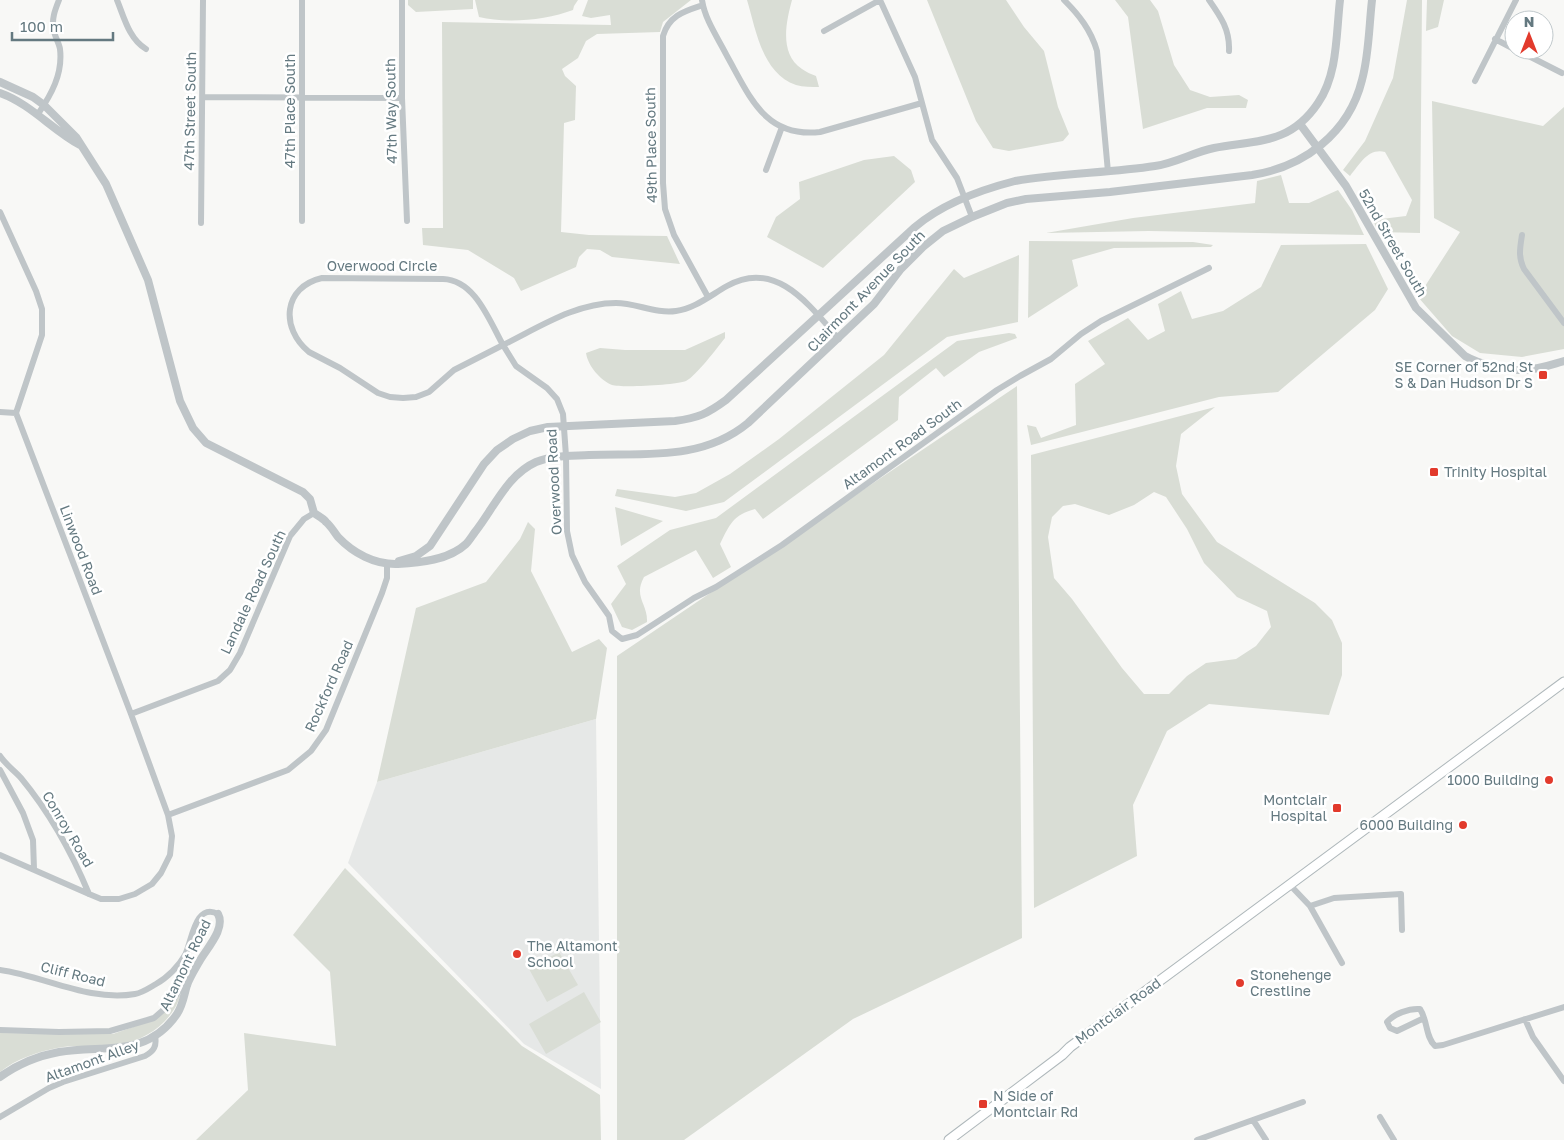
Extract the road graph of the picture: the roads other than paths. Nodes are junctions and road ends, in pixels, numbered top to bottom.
1 (58, 0) edge
2 (117, 0) edge
3 (203, 0) edge
4 (302, 0) edge
5 (402, 0) edge
6 (880, 0) edge
7 (1064, 0) edge
8 (1209, 0) edge
9 (1340, 0) edge
10 (1372, 0) edge
11 (1516, 0) edge
12 (702, 3) edge
13 (824, 31) dead end
14 (1495, 39) junction
15 (1504, 44) edge
16 (146, 49) dead end
17 (1229, 51) dead end
18 (1537, 60) edge
19 (1562, 73) dead end
20 (1475, 81) dead end
21 (0, 82) edge
22 (0, 93) edge
23 (203, 97) junction
24 (302, 98) junction
25 (402, 98) junction
26 (922, 103) junction
27 (44, 106) junction
28 (38, 114) junction
29 (1300, 124) junction
30 (782, 127) junction
31 (82, 146) junction
32 (1318, 148) junction
33 (766, 170) dead end
34 (1108, 172) junction
35 (965, 198) junction
36 (0, 212) edge
37 (972, 216) junction
38 (302, 221) dead end
39 (407, 221) dead end
40 (201, 223) dead end
41 (1522, 235) dead end
42 (1209, 268) dead end
43 (708, 297) junction
44 (818, 316) junction
45 (1564, 323) edge
46 (838, 339) junction
47 (503, 345) junction
48 (1564, 361) edge
49 (0, 412) edge
50 (16, 414) junction
51 (564, 426) junction
52 (566, 456) junction
53 (314, 513) junction
54 (388, 565) junction
55 (612, 631) joint
56 (1564, 682) edge
57 (131, 714) junction
58 (0, 756) edge
59 (0, 770) edge
60 (168, 815) junction
61 (0, 855) edge
62 (34, 869) junction
63 (1290, 885) junction
64 (89, 894) junction
65 (1310, 906) junction
66 (218, 914) joint
67 (1402, 930) dead end
68 (1342, 963) dead end
69 (0, 970) edge
70 (188, 985) junction
71 (1564, 1007) edge
72 (1424, 1018) junction
73 (1525, 1020) junction
74 (0, 1030) edge
75 (155, 1036) junction
76 (0, 1077) edge
77 (1564, 1081) edge
78 (1303, 1102) dead end
79 (0, 1117) edge
80 (1380, 1117) dead end
81 (1253, 1120) junction
82 (949, 1140) edge
83 (1197, 1140) edge
84 (1266, 1140) edge
85 (1394, 1140) edge

1 - 27 street
2 - 16 street
3 - 23 street, 47th Street South
4 - 24 street, 47th Place South
5 - 25 street, 47th Way South
6 - 13 street
6 - 26 street
7 - 34 street
8 - 17 street
9 - 29 street, Clairmont Avenue South
10 - 32 street, Clairmont Avenue South
11 - 14 street
12 - 30 street
12 - 43 street, 49th Place South
14 - 15 street
14 - 20 street
18 - 19 street
21 - 27 street, Clairmont Avenue South
22 - 28 street, Clairmont Avenue South
23 - 24 street
23 - 40 street, 47th Street South
24 - 25 street
24 - 38 street, 47th Place South
25 - 39 street, 47th Way South
26 - 30 street
26 - 35 street
27 - 28 street
27 - 31 street, Clairmont Avenue South
28 - 31 street, Clairmont Avenue South
29 - 32 street, 52nd Street South
29 - 34 street, Clairmont Avenue South
30 - 33 street
31 - 53 street, Clairmont Avenue South
32 - 37 street, Clairmont Avenue South
32 - 48 street, 52nd Street South
34 - 35 street, Clairmont Avenue South
35 - 37 street
35 - 44 street, Clairmont Avenue South
36 - 50 street
37 - 46 street, Clairmont Avenue South
41 - 45 street
42 - 55 street, Altamont Road South
43 - 44 street
43 - 47 street
44 - 46 street
44 - 51 street, Clairmont Avenue South
46 - 52 street, Clairmont Avenue South
47 - 47 street, Overwood Circle
47 - 51 street, Overwood Road
49 - 50 street
50 - 57 street, Linwood Road
51 - 52 street, Overwood Road
51 - 54 street, Clairmont Avenue South
52 - 54 street, Clairmont Avenue South
52 - 55 street, Overwood Road
53 - 54 street, Clairmont Avenue South
53 - 57 street, Landale Road South
54 - 60 street, Rockford Road
56 - 63 main road, Montclair Road
57 - 60 street, Linwood Road
58 - 64 street, Conroy Road
59 - 62 street
60 - 64 street, Linwood Road
61 - 62 street, Linwood Road
62 - 64 street, Linwood Road
63 - 65 street
63 - 82 main road, Montclair Road
65 - 67 street
65 - 68 street
66 - 69 street, Cliff Road
66 - 70 street, Altamont Road
70 - 74 street
70 - 75 street, Altamont Road
71 - 73 street
72 - 72 street
72 - 73 street
73 - 77 street
75 - 76 street, Altamont Road
75 - 79 street, Altamont Alley
78 - 81 street
80 - 85 street
81 - 83 street
81 - 84 street

